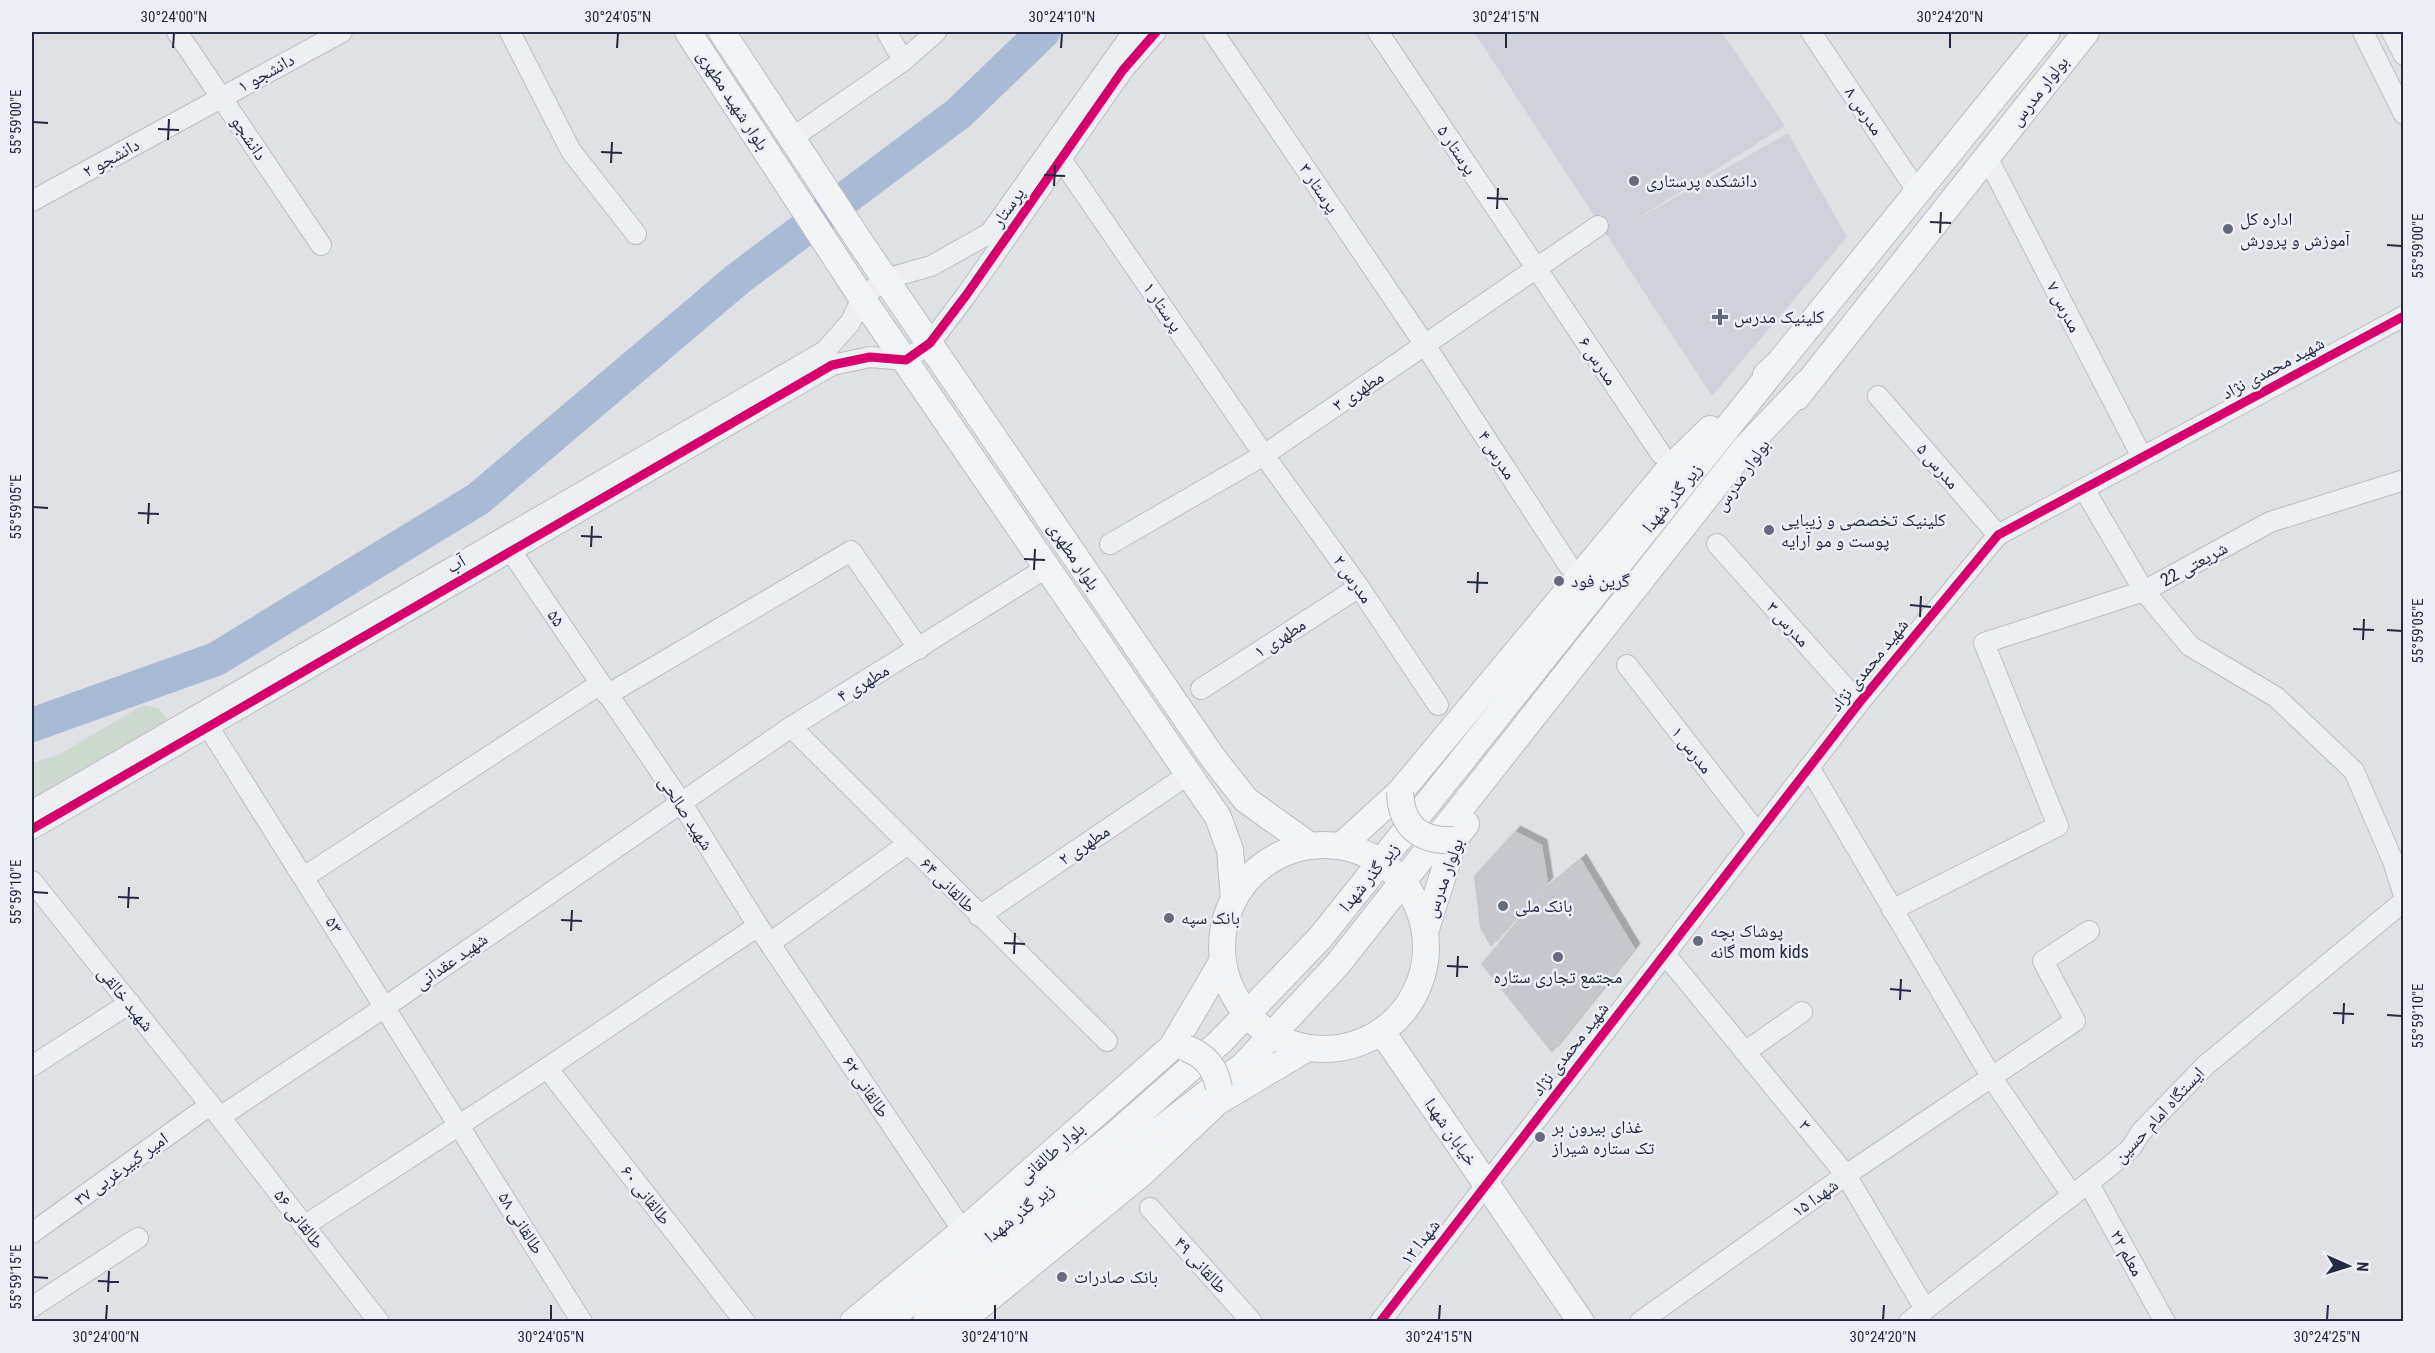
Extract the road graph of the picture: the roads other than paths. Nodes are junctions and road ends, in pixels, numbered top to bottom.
1 (177, 32) edge
2 (342, 32) edge
3 (510, 32) edge
4 (688, 32) edge
5 (722, 32) edge
6 (887, 32) edge
7 (936, 32) edge
8 (1133, 32) edge
9 (1156, 32) edge
10 (1213, 32) edge
11 (1378, 32) edge
12 (1811, 32) edge
13 (2086, 32) edge
14 (2363, 32) edge
15 (2392, 32) edge
16 (2040, 34) edge
17 (2403, 55) edge
18 (903, 61) junction
19 (222, 97) junction
20 (2403, 114) edge
21 (796, 145) junction
22 (1987, 157) junction
23 (1061, 159) junction
24 (1917, 191) junction
25 (32, 201) edge
26 (1598, 226) dead end
27 (636, 234) dead end
28 (321, 245) dead end
29 (862, 245) joint
30 (841, 265) joint
31 (1536, 268) junction
32 (885, 279) junction
33 (862, 298) junction
34 (2403, 316) edge
35 (930, 343) junction
36 (1425, 345) junction
37 (906, 360) junction
38 (1779, 363) junction
39 (1807, 383) junction
40 (1878, 396) dead end
41 (1661, 454) dead end
42 (1264, 455) junction
43 (2142, 457) junction
44 (2403, 480) edge
45 (2084, 489) junction
46 (1998, 535) junction
47 (1110, 544) dead end
48 (1717, 544) dead end
49 (511, 551) junction
50 (1569, 566) dead end
51 (1046, 568) junction
52 (1359, 586) junction
53 (2144, 591) junction
54 (919, 649) junction
55 (1627, 665) dead end
56 (1202, 689) dead end
57 (604, 690) junction
58 (1859, 703) junction
59 (1438, 705) dead end
60 (208, 726) junction
61 (791, 727) junction
62 (1809, 767) junction
63 (1189, 774) junction
64 (1400, 792) junction
65 (681, 802) junction
66 (32, 811) edge
67 (32, 829) edge
68 (1758, 834) junction
69 (1454, 840) junction
70 (908, 844) junction
71 (1309, 845) junction
72 (1341, 846) junction
73 (2398, 858) edge
74 (304, 877) junction
75 (32, 881) edge
76 (2403, 896) edge
77 (1234, 899) junction
78 (2403, 901) edge
79 (1892, 910) junction
80 (979, 916) junction
81 (758, 926) junction
82 (2089, 931) dead end
83 (1425, 932) junction
84 (770, 943) junction
85 (1665, 954) junction
86 (1222, 962) junction
87 (130, 1003) junction
88 (385, 1007) junction
89 (1802, 1012) dead end
90 (1382, 1032) junction
91 (1107, 1041) dead end
92 (1179, 1047) junction
93 (1306, 1049) junction
94 (1745, 1052) junction
95 (32, 1066) edge
96 (547, 1068) junction
97 (1992, 1078) junction
98 (1218, 1095) junction
99 (215, 1111) junction
100 (459, 1125) junction
101 (1846, 1175) junction
102 (1487, 1183) junction
103 (2089, 1184) junction
104 (2072, 1196) junction
105 (1150, 1208) dead end
106 (304, 1226) junction
107 (963, 1231) junction
108 (32, 1233) edge
109 (138, 1238) dead end
110 (32, 1307) edge
111 (1925, 1309) junction
112 (379, 1322) edge
113 (582, 1322) edge
114 (745, 1322) edge
115 (853, 1322) edge
116 (886, 1322) edge
117 (926, 1322) edge
118 (960, 1322) edge
119 (1252, 1322) edge
120 (1380, 1322) edge
121 (1581, 1322) edge
122 (1640, 1322) edge
123 (1909, 1322) edge
124 (2164, 1322) edge

1 - 19 street, دانشجو
2 - 19 street, دانشجو ۱
3 - 27 street
4 - 30 main road, بلوار شهید مطهری
5 - 21 main road, بلوار شهید مطهری
6 - 18 street
7 - 18 street
8 - 32 street, پرستار
9 - 23 street, پرستار
10 - 36 street, پرستار ۳
11 - 31 street, پرستار ۵
12 - 24 street, مدرس ۸
13 - 22 main road, بولوار مدرس
14 - 20 street
15 - 17 street
16 - 24 main road, بولوار مدرس
18 - 21 street
19 - 25 street, دانشجو ۲
19 - 28 street, دانشجو
21 - 29 main road, بلوار شهید مطهری
22 - 39 main road, بولوار مدرس
22 - 43 street, مدرس ۷
23 - 35 street, پرستار
23 - 42 street, پرستار ۱
24 - 38 main road, بولوار مدرس
26 - 31 street, مطهری ۳
29 - 32 main road, بلوار مطهری
30 - 33 main road, بلوار مطهری
31 - 36 street, مطهری ۳
31 - 41 street, مدرس ۶
32 - 33 street
32 - 35 main road, بلوار مطهری
33 - 37 main road, بلوار مطهری
33 - 66 street, آب
34 - 43 street, شهید محمدی نژاد
35 - 37 street, پرستار
35 - 71 main road, بلوار مطهری
36 - 42 street, مطهری ۳
36 - 50 street, مدرس ۴
37 - 49 street, آب
37 - 51 main road, بلوار مطهری
38 - 64 main road, بولوار مدرس
38 - 116 main road, زیر گذر شهدا
39 - 69 main road, بولوار مدرس
39 - 117 main road, زیر گذر شهدا
40 - 46 street, مدرس ۵
42 - 47 street, مطهری ۳
42 - 52 street, مدرس ۲
43 - 45 street, شهید محمدی نژاد
44 - 53 street, شریعتی 22
45 - 46 street, شهید محمدی نژاد
45 - 53 street
46 - 58 street, شهید محمدی نژاد
48 - 58 street, مدرس ۳
49 - 57 street, ۵۵
49 - 60 street, آب
51 - 54 street, مطهری ۴
51 - 63 main road, بلوار مطهری
52 - 56 street, مطهری ۱
52 - 59 street, مدرس ۲
53 - 73 street
53 - 79 street, شریعتی 22
54 - 57 street
54 - 61 street, مطهری ۴
55 - 68 street, مدرس ۱
57 - 65 street, شهید صالحی
57 - 74 street
58 - 62 street, شهید محمدی نژاد
60 - 67 street, آب
60 - 74 street, ۵۳
61 - 65 street, مطهری ۴
61 - 70 street, طالقانی ۶۴
62 - 68 street, شهید محمدی نژاد
62 - 79 street
63 - 77 main road, بلوار مطهری
63 - 80 street, مطهری ۲
64 - 69 main road, bridge
64 - 72 main road, بولوار مدرس
65 - 81 street, شهید صالحی
65 - 88 street, شهید عقدانی
68 - 85 street, شهید محمدی نژاد
69 - 83 main road, بولوار مدرس
70 - 80 street, طالقانی ۶۴
70 - 84 street
71 - 72 main road
71 - 77 main road
72 - 83 main road
73 - 76 street
74 - 88 street, ۵۳
75 - 87 street, شهید خالقی
77 - 86 main road
78 - 103 street, ایستگاه امام حسین
79 - 97 street
80 - 91 street, طالقانی ۶۴
81 - 84 street, شهید صالحی
81 - 96 street
82 - 97 street, شهدا ۱۵
83 - 90 main road
84 - 107 street, طالقانی ۶۲
85 - 94 street, ۳
85 - 102 street, شهید محمدی نژاد
86 - 92 main road, بلوار طالقانی
86 - 93 main road
87 - 95 street
87 - 99 street, شهید خالقی
88 - 99 street, شهید عقدانی
88 - 100 street, ۵۳
89 - 94 street
90 - 93 main road
90 - 102 main road, خیابان شهدا
92 - 98 main road, bridge
92 - 107 main road, بلوار طالقانی
93 - 98 main road
94 - 101 street, ۳
96 - 100 street
96 - 114 street, طالقانی ۶۰
97 - 101 street, شهدا ۱۵
97 - 104 street
98 - 118 main road
99 - 106 street, طالقانی ۵۶
99 - 108 street, امیر کبیرغربی ۳۷
100 - 106 street
100 - 113 street, طالقانی ۵۸
101 - 111 street, ۳
101 - 122 street, شهدا ۱۵
102 - 120 street, ۱۲ شهدا
102 - 121 main road, خیابان شهدا
103 - 104 street, ایستگاه امام حسین
103 - 124 street, معلم ۲۲
104 - 111 street, ایستگاه امام حسین
105 - 119 street, طالقانی ۴۹
106 - 112 street, طالقانی ۵۶
107 - 115 main road, بلوار طالقانی
109 - 110 street
111 - 123 street, ایستگاه امام حسین

